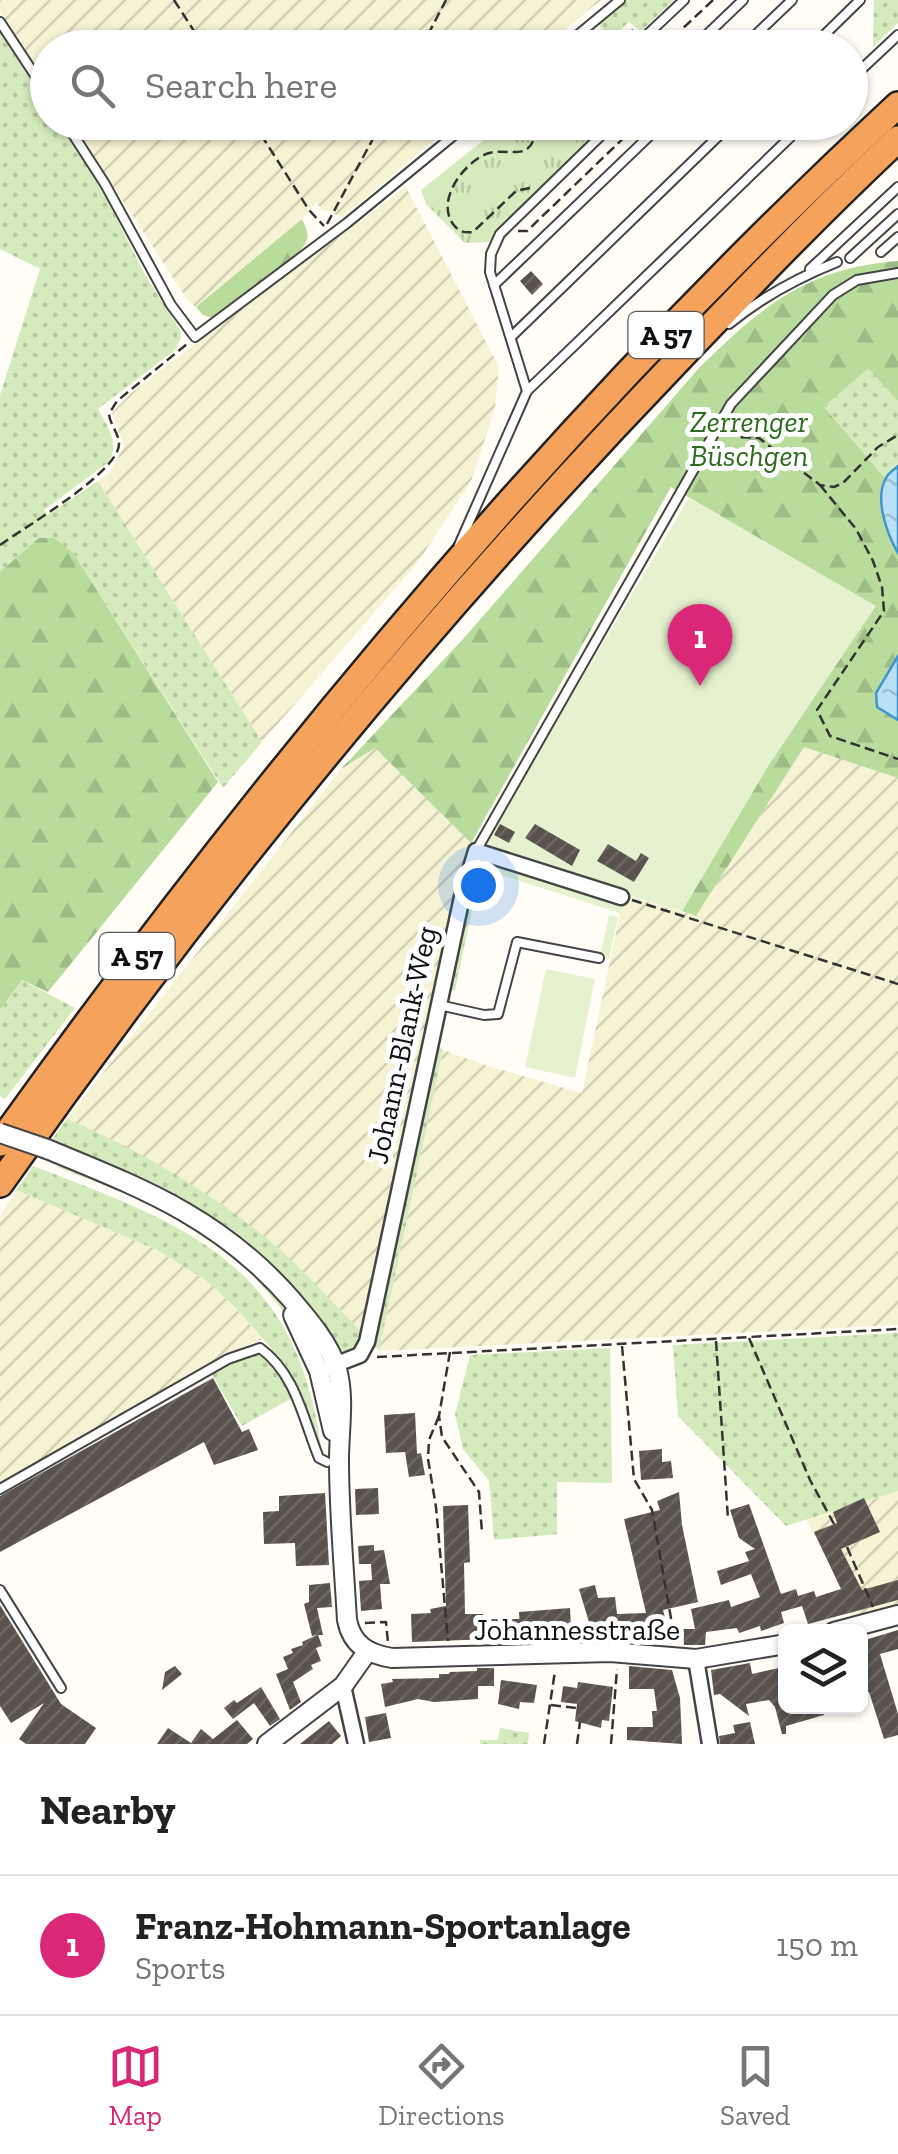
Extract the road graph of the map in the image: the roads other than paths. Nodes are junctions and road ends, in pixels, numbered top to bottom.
1 (620, 0) edge
2 (684, 0) edge
3 (743, 0) edge
4 (792, 0) edge
5 (860, 0) edge
6 (0, 22) edge
7 (584, 30) edge
8 (652, 30) edge
9 (712, 30) edge
10 (761, 30) edge
11 (829, 30) edge
12 (898, 35) edge
13 (868, 63) edge
14 (30, 68) edge
15 (898, 105) edge
16 (868, 135) edge
17 (898, 139) edge
18 (77, 140) edge
19 (448, 140) edge
20 (596, 140) edge
21 (645, 140) edge
22 (714, 140) edge
23 (787, 140) edge
24 (863, 140) edge
25 (898, 186) edge
26 (898, 214) edge
27 (898, 237) edge
28 (881, 252) dead end
29 (850, 258) dead end
30 (836, 262) dead end
31 (898, 274) edge
32 (802, 276) junction
33 (494, 285) junction
34 (510, 337) junction
35 (526, 391) junction
36 (562, 481) junction
37 (444, 576) junction
38 (476, 851) junction
39 (622, 896) road end
40 (599, 958) dead end
41 (439, 1005) junction
42 (0, 1133) edge
43 (0, 1143) edge
44 (0, 1184) edge
45 (327, 1368) junction
46 (333, 1462) junction
47 (0, 1489) edge
48 (0, 1590) edge
49 (898, 1615) edge
50 (864, 1624) edge
51 (778, 1645) edge
52 (367, 1652) junction
53 (696, 1658) junction
54 (343, 1686) junction
55 (62, 1688) dead end
56 (267, 1744) edge
57 (356, 1744) edge
58 (710, 1744) edge

1 - 7 lane
2 - 8 lane
3 - 9 lane
4 - 10 lane
5 - 11 lane
6 - 14 lane
12 - 13 lane
15 - 16 highway, A 57
17 - 36 highway, A 57
18 - 19 lane
20 - 33 lane
21 - 33 lane
22 - 34 lane
23 - 35 lane
24 - 37 highway, A 57
25 - 32 lane
26 - 29 lane
27 - 28 lane
30 - 32 lane
31 - 38 lane
32 - 36 lane
33 - 34 lane
34 - 35 lane
35 - 37 lane
36 - 44 highway, A 57
37 - 43 highway, A 57
38 - 39 street
38 - 41 street, Johann-Blank-Weg
40 - 41 lane
41 - 45 street, Johann-Blank-Weg
42 - 45 street, bridge
45 - 46 street
46 - 47 lane
46 - 52 street
48 - 55 lane
49 - 50 street
51 - 53 street, Johannesstraße
52 - 53 street, Johannesstraße
52 - 54 street
53 - 58 street
54 - 56 street
54 - 57 street

